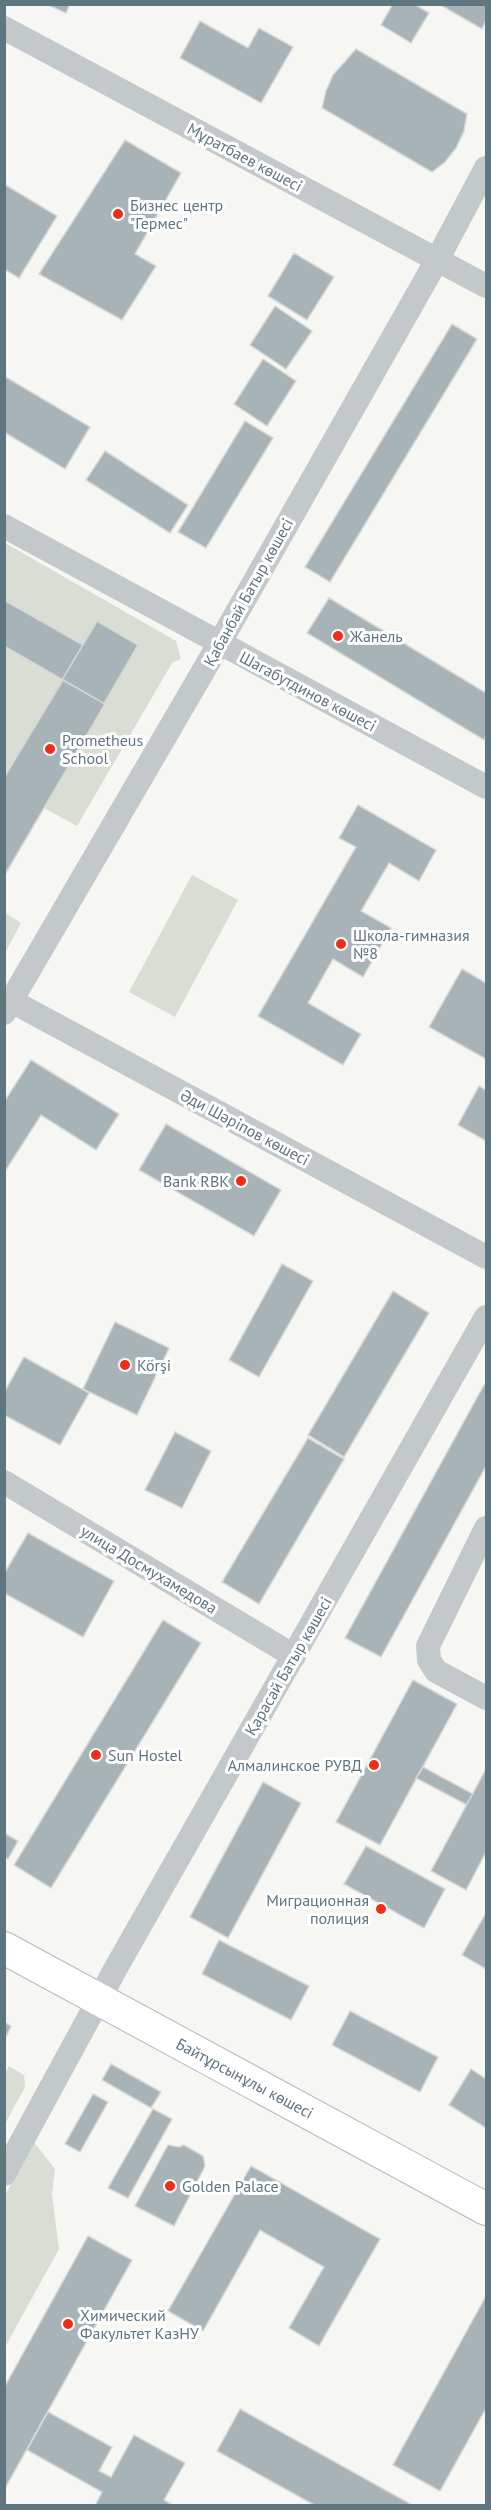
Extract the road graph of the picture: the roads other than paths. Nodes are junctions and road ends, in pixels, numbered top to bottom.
1 (4, 28) edge
2 (486, 168) edge
3 (437, 260) junction
4 (486, 286) edge
5 (4, 526) edge
6 (219, 644) junction
7 (486, 787) edge
8 (7, 1004) edge
9 (486, 1257) edge
10 (486, 1317) edge
11 (4, 1482) edge
12 (486, 1528) edge
13 (294, 1656) junction
14 (486, 1698) edge
15 (4, 1948) edge
16 (99, 1999) junction
17 (4, 2174) edge
18 (486, 2209) edge

1 - 3 street, Мұратбаев көшесі
2 - 3 street, Қабанбай Батыр көшесі
3 - 4 street, Мұратбаев көшесі
3 - 6 street, Қабанбай Батыр көшесі
5 - 6 street, Шагабутдинов көшесі
6 - 7 street, Шагабутдинов көшесі
6 - 8 street, Қабанбай Батыр көшесі
8 - 9 street, Әди Шәріпов көшесі
10 - 13 street, Қарасай Батыр көшесі
11 - 13 street, улица Досмухамедова
12 - 14 street
13 - 16 street, Қарасай Батыр көшесі
15 - 16 main road, Байтұрсынұлы көшесі
16 - 17 street, Қарасай Батыр көшесі
16 - 18 main road, Байтұрсынұлы көшесі

